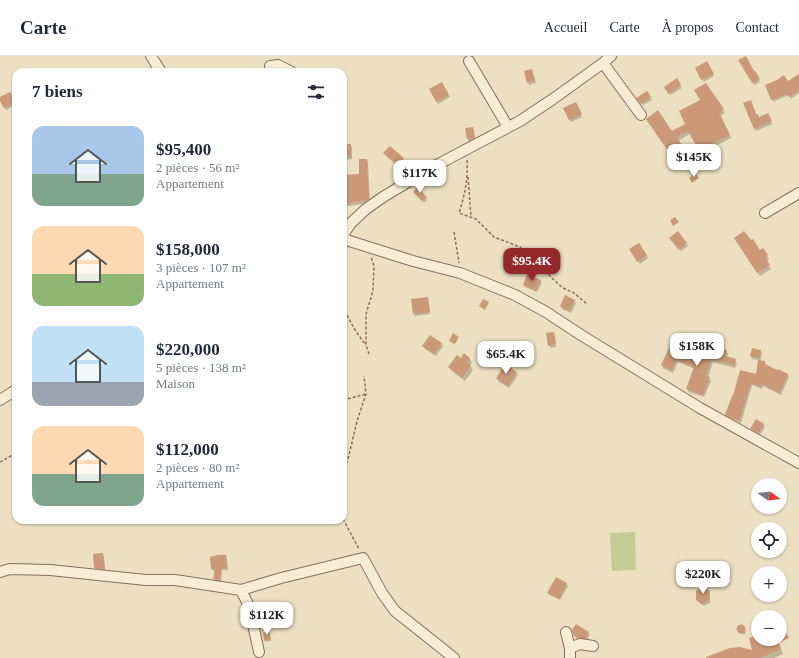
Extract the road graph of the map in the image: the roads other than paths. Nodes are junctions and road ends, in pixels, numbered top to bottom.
1 (151, 56) edge
2 (611, 56) edge
3 (469, 61) dead end
4 (603, 63) junction
5 (270, 65) edge
6 (158, 68) edge
7 (284, 68) edge
8 (641, 115) dead end
9 (508, 127) junction
10 (799, 193) edge
11 (765, 213) dead end
12 (347, 230) edge
13 (347, 240) edge
14 (12, 392) edge
15 (0, 400) edge
16 (799, 463) edge
17 (0, 572) edge
18 (241, 590) junction
19 (566, 632) dead end
20 (593, 646) dead end
21 (259, 652) dead end
22 (570, 653) edge
23 (454, 658) edge

1 - 6 street
2 - 4 street
3 - 9 street
4 - 8 street
4 - 9 street
5 - 7 street
9 - 12 street
10 - 11 street
13 - 16 street
14 - 15 street
17 - 18 street
18 - 21 street
18 - 23 street
19 - 22 street
20 - 22 street

